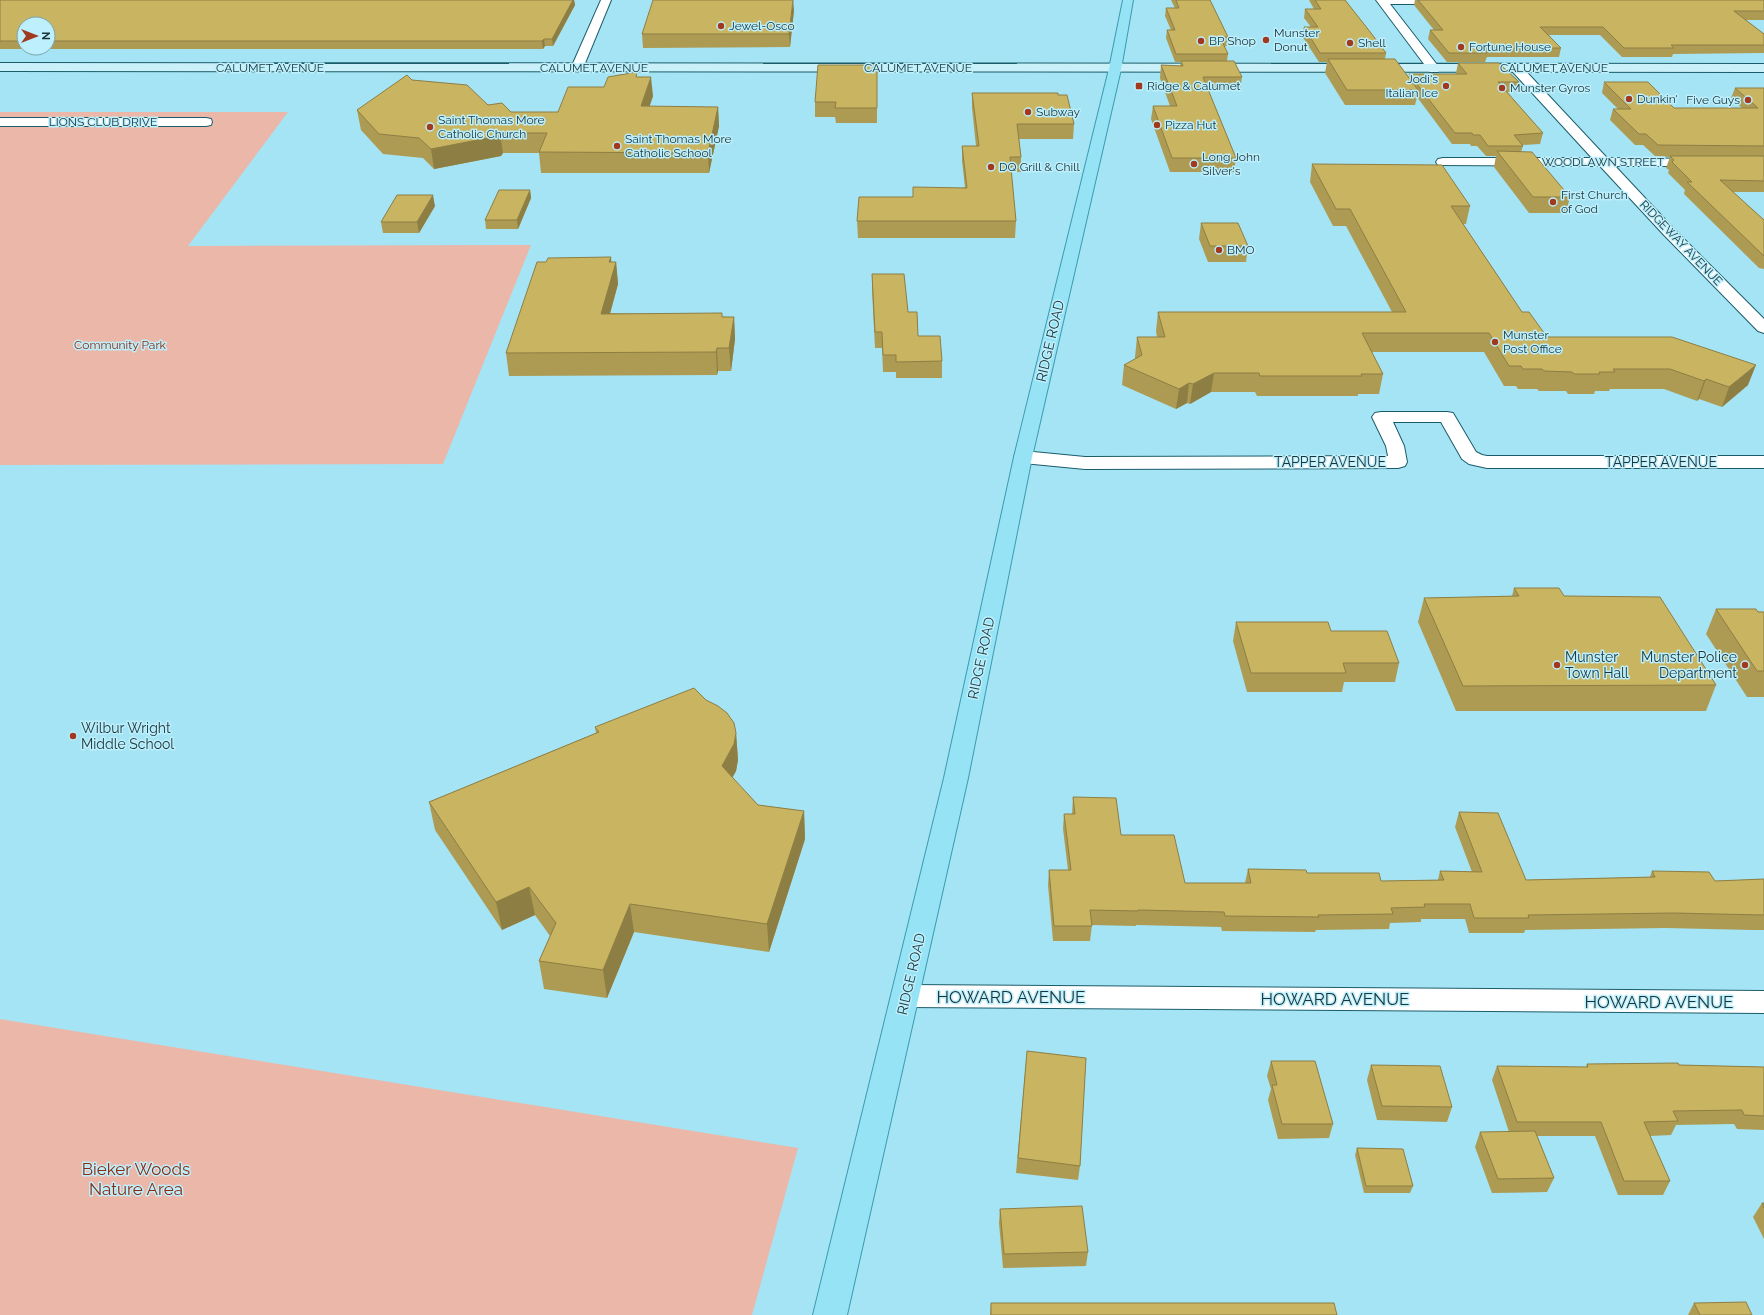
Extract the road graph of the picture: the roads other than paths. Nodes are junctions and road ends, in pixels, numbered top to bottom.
1 (606, 0) edge
2 (1128, 0) edge
3 (1382, 0) edge
4 (1454, 0) edge
5 (0, 67) edge
6 (577, 68) junction
7 (1434, 68) junction
8 (1516, 68) junction
9 (1764, 68) edge
10 (1115, 69) junction
11 (0, 122) edge
12 (206, 122) dead end
13 (1443, 162) dead end
14 (1603, 162) junction
15 (1710, 162) edge
16 (1764, 328) edge
17 (1023, 457) junction
18 (1764, 462) edge
19 (906, 996) junction
20 (1764, 1002) edge
21 (830, 1315) edge

1 - 6 street
2 - 10 main road, RIDGE ROAD
3 - 4 street
3 - 7 street
5 - 6 main road, CALUMET AVENUE
6 - 10 main road, CALUMET AVENUE
7 - 8 main road, CALUMET AVENUE
7 - 10 main road, CALUMET AVENUE
8 - 9 main road, CALUMET AVENUE
8 - 14 street, RIDGEWAY AVENUE
10 - 17 main road, RIDGE ROAD
11 - 12 street, LIONS CLUB DRIVE
13 - 14 street, WOODLAWN STREET
14 - 15 street, WOODLAWN STREET
14 - 16 street, RIDGEWAY AVENUE
17 - 18 street, TAPPER AVENUE
17 - 19 main road, RIDGE ROAD
19 - 20 street, HOWARD AVENUE
19 - 21 main road, RIDGE ROAD

